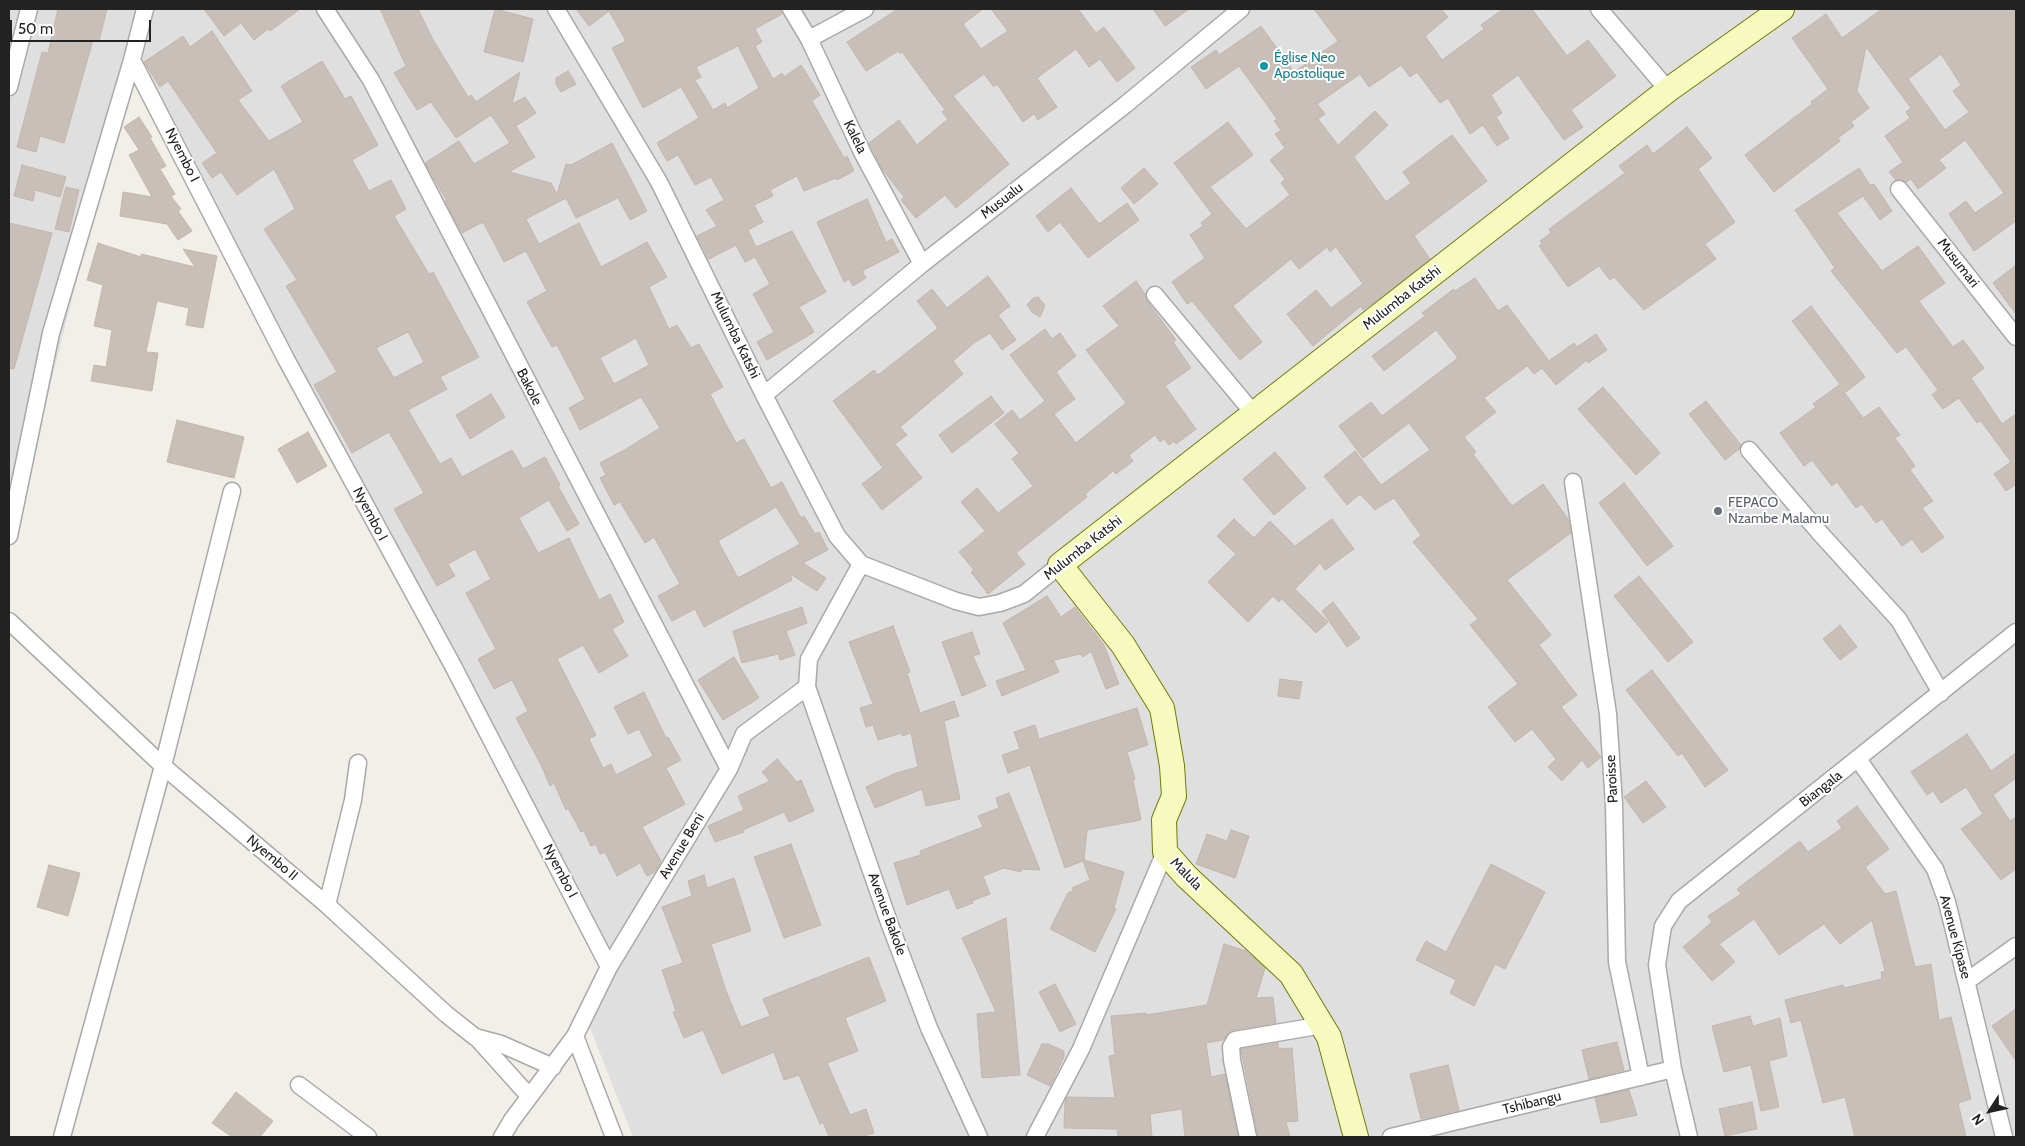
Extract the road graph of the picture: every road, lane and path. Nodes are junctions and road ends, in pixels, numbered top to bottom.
1 (29, 9) edge
2 (145, 9) edge
3 (325, 9) edge
4 (556, 9) edge
5 (791, 9) edge
6 (865, 9) edge
7 (1241, 9) edge
8 (1599, 9) edge
9 (1782, 9) edge
10 (809, 39) junction
11 (132, 60) junction
12 (9, 87) edge
13 (1668, 90) junction
14 (1899, 189) dead end
15 (922, 264) junction
16 (1155, 295) dead end
17 (2016, 338) edge
18 (764, 395) junction
19 (1254, 414) junction
20 (1749, 450) dead end
21 (1573, 482) dead end
22 (232, 491) dead end
23 (9, 536) edge
24 (861, 564) junction
25 (1060, 565) junction
26 (9, 621) edge
27 (2016, 632) edge
28 (807, 686) junction
29 (1941, 694) junction
30 (1858, 759) junction
31 (358, 763) dead end
32 (163, 766) junction
33 (729, 769) junction
34 (1165, 852) junction
35 (327, 905) junction
36 (2016, 946) edge
37 (609, 967) junction
38 (1967, 981) junction
39 (1323, 1025) junction
40 (476, 1036) junction
41 (575, 1036) junction
42 (553, 1067) junction
43 (1673, 1069) junction
44 (1641, 1077) junction
45 (299, 1085) dead end
46 (529, 1096) junction
47 (62, 1137) edge
48 (368, 1137) edge
49 (502, 1137) edge
50 (614, 1137) edge
51 (979, 1137) edge
52 (1035, 1137) edge
53 (1248, 1137) edge
54 (1356, 1137) edge
55 (1390, 1137) edge
56 (1689, 1137) edge
57 (2004, 1137) edge

1 - 12 street
2 - 11 street
3 - 33 street, Bakole
4 - 18 street, Mulumba Katshi
5 - 10 street, Kalela
6 - 10 street
7 - 15 street, Musualu
8 - 13 street
9 - 13 street, Mulumba Katshi
10 - 15 street, Kalela
11 - 23 street
11 - 37 street, Nyembo I
13 - 19 street, Mulumba Katshi
14 - 17 street, Musumari
15 - 18 street, Musualu
16 - 19 street
18 - 24 street, Mulumba Katshi
19 - 25 street, Mulumba Katshi
20 - 29 street
21 - 44 street, Paroisse
22 - 32 street
24 - 25 street, Mulumba Katshi
24 - 28 street
25 - 34 street, Malula
26 - 32 street, Nyembo II
27 - 29 street, Biangala
28 - 33 street, Avenue Beni
28 - 51 street, Avenue Bakole
29 - 30 street, Biangala
30 - 38 street, Avenue Kipase
30 - 43 street, Biangala
31 - 35 street
32 - 35 street, Nyembo II
32 - 47 street
33 - 37 street, Avenue Beni
34 - 39 street, Malula
34 - 52 street
35 - 40 street, Nyembo II
36 - 38 street
37 - 41 street, Avenue Beni
38 - 57 street, Avenue Kipase
39 - 53 street
39 - 54 street, Malula
40 - 42 street, Nyembo II
40 - 46 street
41 - 42 street, Avenue Beni
41 - 50 street
42 - 46 street, Avenue Beni
43 - 44 street, Tshibangu
43 - 56 street
44 - 55 street, Tshibangu
45 - 48 street
46 - 49 street, Avenue Beni

